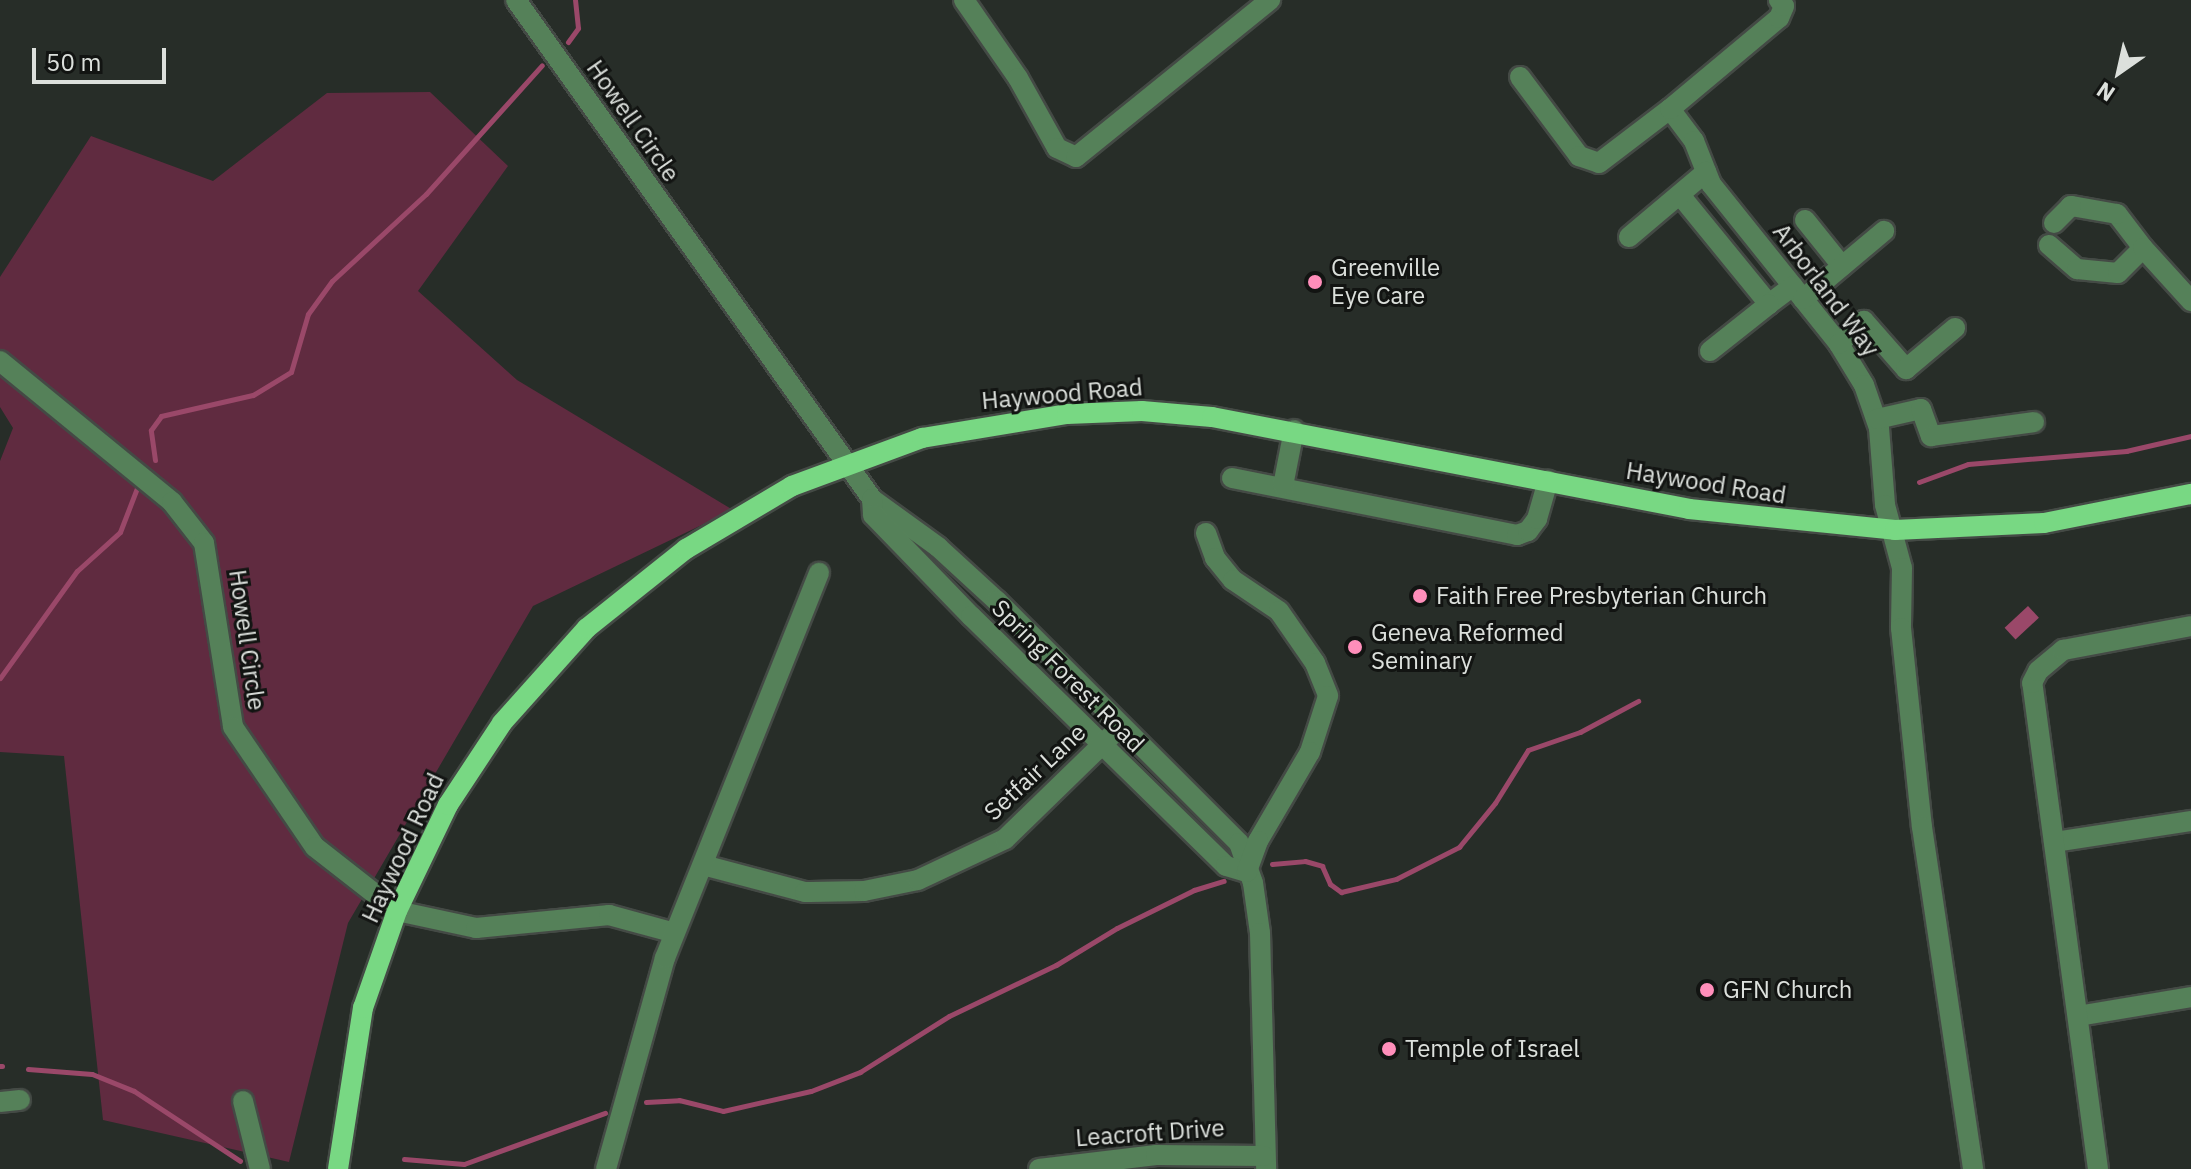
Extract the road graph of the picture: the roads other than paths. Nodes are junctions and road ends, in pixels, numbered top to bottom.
1 (516, 0) edge
2 (964, 0) edge
3 (1270, 0) edge
4 (1779, 0) edge
5 (1520, 77) dead end
6 (1670, 109) junction
7 (1706, 172) junction
8 (1680, 195) junction
9 (1805, 220) dead end
10 (2054, 223) dead end
11 (1884, 231) dead end
12 (1629, 237) dead end
13 (2049, 245) dead end
14 (2143, 248) junction
15 (1842, 266) junction
16 (1798, 292) junction
17 (2191, 301) edge
18 (1769, 304) junction
19 (1955, 328) dead end
20 (1839, 344) junction
21 (1710, 351) dead end
22 (0, 361) edge
23 (1877, 419) junction
24 (2034, 422) dead end
25 (1294, 430) junction
26 (849, 465) junction
27 (1232, 478) dead end
28 (1548, 481) junction
29 (1283, 486) junction
30 (2191, 494) edge
31 (872, 499) junction
32 (1895, 530) junction
33 (1206, 533) dead end
34 (819, 573) dead end
35 (2191, 626) edge
36 (1122, 725) junction
37 (1101, 746) junction
38 (2191, 821) edge
39 (2054, 842) junction
40 (703, 865) junction
41 (1247, 872) junction
42 (397, 911) junction
43 (675, 933) junction
44 (2191, 997) edge
45 (2078, 1016) junction
46 (243, 1101) dead end
47 (1265, 1162) edge
48 (260, 1169) edge
49 (338, 1169) edge
50 (606, 1169) edge
51 (1039, 1169) edge
52 (1973, 1169) edge
53 (2098, 1169) edge

1 - 26 street, Howell Circle
2 - 3 street
4 - 6 street
5 - 6 street
6 - 7 street, Arborland Way
7 - 8 street
7 - 16 street, Arborland Way
8 - 12 street
8 - 18 street
9 - 15 street
10 - 14 street
11 - 15 street
13 - 14 street
14 - 17 street
15 - 16 street
16 - 18 street
16 - 20 street, Arborland Way
18 - 21 street
19 - 20 street
20 - 23 street, Arborland Way
22 - 42 street, Howell Circle
23 - 24 street
23 - 32 street, Arborland Way
25 - 26 main road, Haywood Road
25 - 28 main road, Haywood Road
25 - 29 street
26 - 31 street, Spring Forest Road
26 - 42 main road, Haywood Road
27 - 29 street
28 - 29 street
28 - 32 main road, Haywood Road
30 - 32 main road, Haywood Road
31 - 36 street, Spring Forest Road
31 - 37 street, Spring Forest Road
32 - 52 street, Arborland Way
33 - 41 street
34 - 40 street
35 - 39 street
36 - 37 street, Setfair Lane
36 - 41 street, Spring Forest Road
37 - 40 street, Setfair Lane
37 - 41 street, Spring Forest Road
38 - 39 street
39 - 45 street
40 - 43 street
41 - 47 street, Spring Forest Road
42 - 43 street, Howell Circle
42 - 49 main road, Haywood Road
43 - 50 street
44 - 45 street
45 - 53 street
46 - 48 street
47 - 51 street, Leacroft Drive

